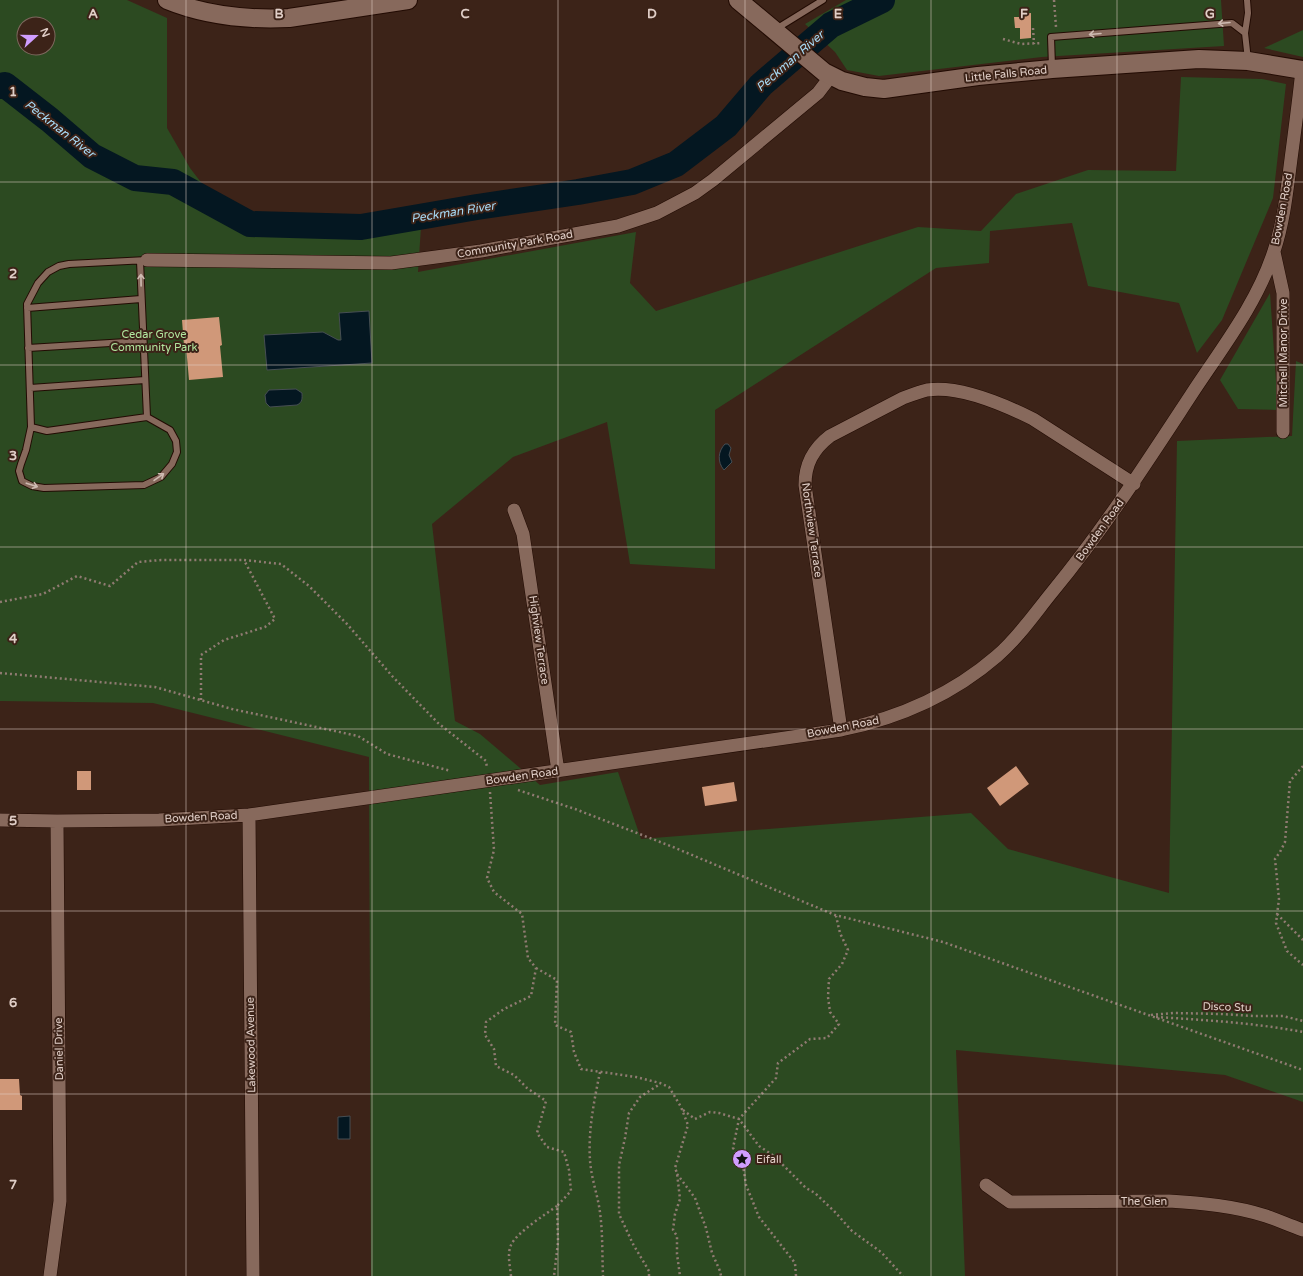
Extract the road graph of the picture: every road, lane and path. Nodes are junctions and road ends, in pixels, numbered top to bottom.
1 (167, 0) edge
2 (408, 0) edge
3 (738, 0) edge
4 (823, 0) edge
5 (1054, 0) edge
6 (1247, 0) edge
7 (386, 2) edge
8 (1033, 28) dead end
9 (775, 30) junction
10 (1245, 33) junction
11 (1056, 37) junction
12 (1003, 39) dead end
13 (1051, 43) junction
14 (1034, 44) junction
15 (1248, 61) junction
16 (1052, 69) junction
17 (1303, 70) edge
18 (825, 71) junction
19 (1274, 252) junction
20 (144, 261) junction
21 (141, 299) junction
22 (27, 308) junction
23 (143, 341) junction
24 (28, 348) junction
25 (145, 380) junction
26 (30, 388) junction
27 (147, 417) junction
28 (31, 427) junction
29 (1283, 432) dead end
30 (1134, 484) junction
31 (514, 510) dead end
32 (244, 560) junction
33 (0, 602) edge
34 (0, 673) edge
35 (201, 700) junction
36 (841, 730) junction
37 (1303, 766) edge
38 (558, 771) junction
39 (454, 772) dead end
40 (489, 781) junction
41 (518, 790) dead end
42 (248, 815) junction
43 (0, 820) edge
44 (57, 821) junction
45 (1277, 914) junction
46 (835, 915) junction
47 (1303, 940) edge
48 (1303, 965) edge
49 (536, 968) junction
50 (1109, 1002) junction
51 (1149, 1016) junction
52 (1303, 1021) edge
53 (1303, 1032) edge
54 (1303, 1070) edge
55 (600, 1072) dead end
56 (660, 1083) junction
57 (682, 1109) junction
58 (738, 1119) junction
59 (677, 1173) junction
60 (986, 1184) dead end
61 (557, 1206) junction
62 (1303, 1230) edge
63 (50, 1276) edge
64 (253, 1276) edge
65 (511, 1276) edge
66 (554, 1276) edge
67 (603, 1276) edge
68 (649, 1276) edge
69 (680, 1276) edge
70 (721, 1276) edge
71 (796, 1276) edge
72 (902, 1276) edge

1 - 7 street
2 - 7 street
3 - 9 street, Little Falls Road
4 - 9 lane
5 - 11 path
6 - 10 lane
8 - 14 path
9 - 18 street, Little Falls Road
10 -> 11 lane
10 - 15 lane
11 - 13 lane
12 - 14 path
13 - 14 path
13 - 16 lane
15 - 16 street, Little Falls Road
15 - 17 street, Little Falls Road
16 - 18 street, Little Falls Road
17 - 19 street, Bowden Road
18 - 20 street, Community Park Road
19 - 29 street, Mitchell Manor Drive
19 - 30 street, Bowden Road
21 -> 20 lane
20 - 22 lane
21 - 22 lane
21 - 23 lane
22 - 24 lane
23 - 24 lane
23 - 25 lane
24 - 26 lane
25 - 26 lane
25 - 27 lane
26 - 28 lane
27 - 28 lane
28 -> 27 lane
30 - 36 street, Bowden Road
30 - 36 street, Northview Terrace
31 - 38 street, Highview Terrace
32 - 33 path
32 - 35 path
32 - 40 path
34 - 35 path
35 - 39 path
36 - 38 street, Bowden Road
37 - 45 path
38 - 40 street, Bowden Road
40 - 42 street, Bowden Road
40 - 49 path
41 - 46 path
42 - 44 street, Bowden Road
42 - 64 street, Lakewood Avenue
43 - 44 street, Bowden Road
44 - 63 street, Daniel Drive
45 - 47 path
45 - 48 path
46 - 50 path
46 - 58 path
49 - 56 path
49 - 61 path
50 - 51 path
50 - 53 path
51 - 52 path, Disco Stu
51 - 54 path
55 - 67 path
56 - 57 path
56 - 68 path
57 - 58 path
57 - 59 path
58 - 71 path
58 - 72 path
59 - 69 path
59 - 70 path
60 - 62 street, The Glen
61 - 65 path
61 - 66 path

